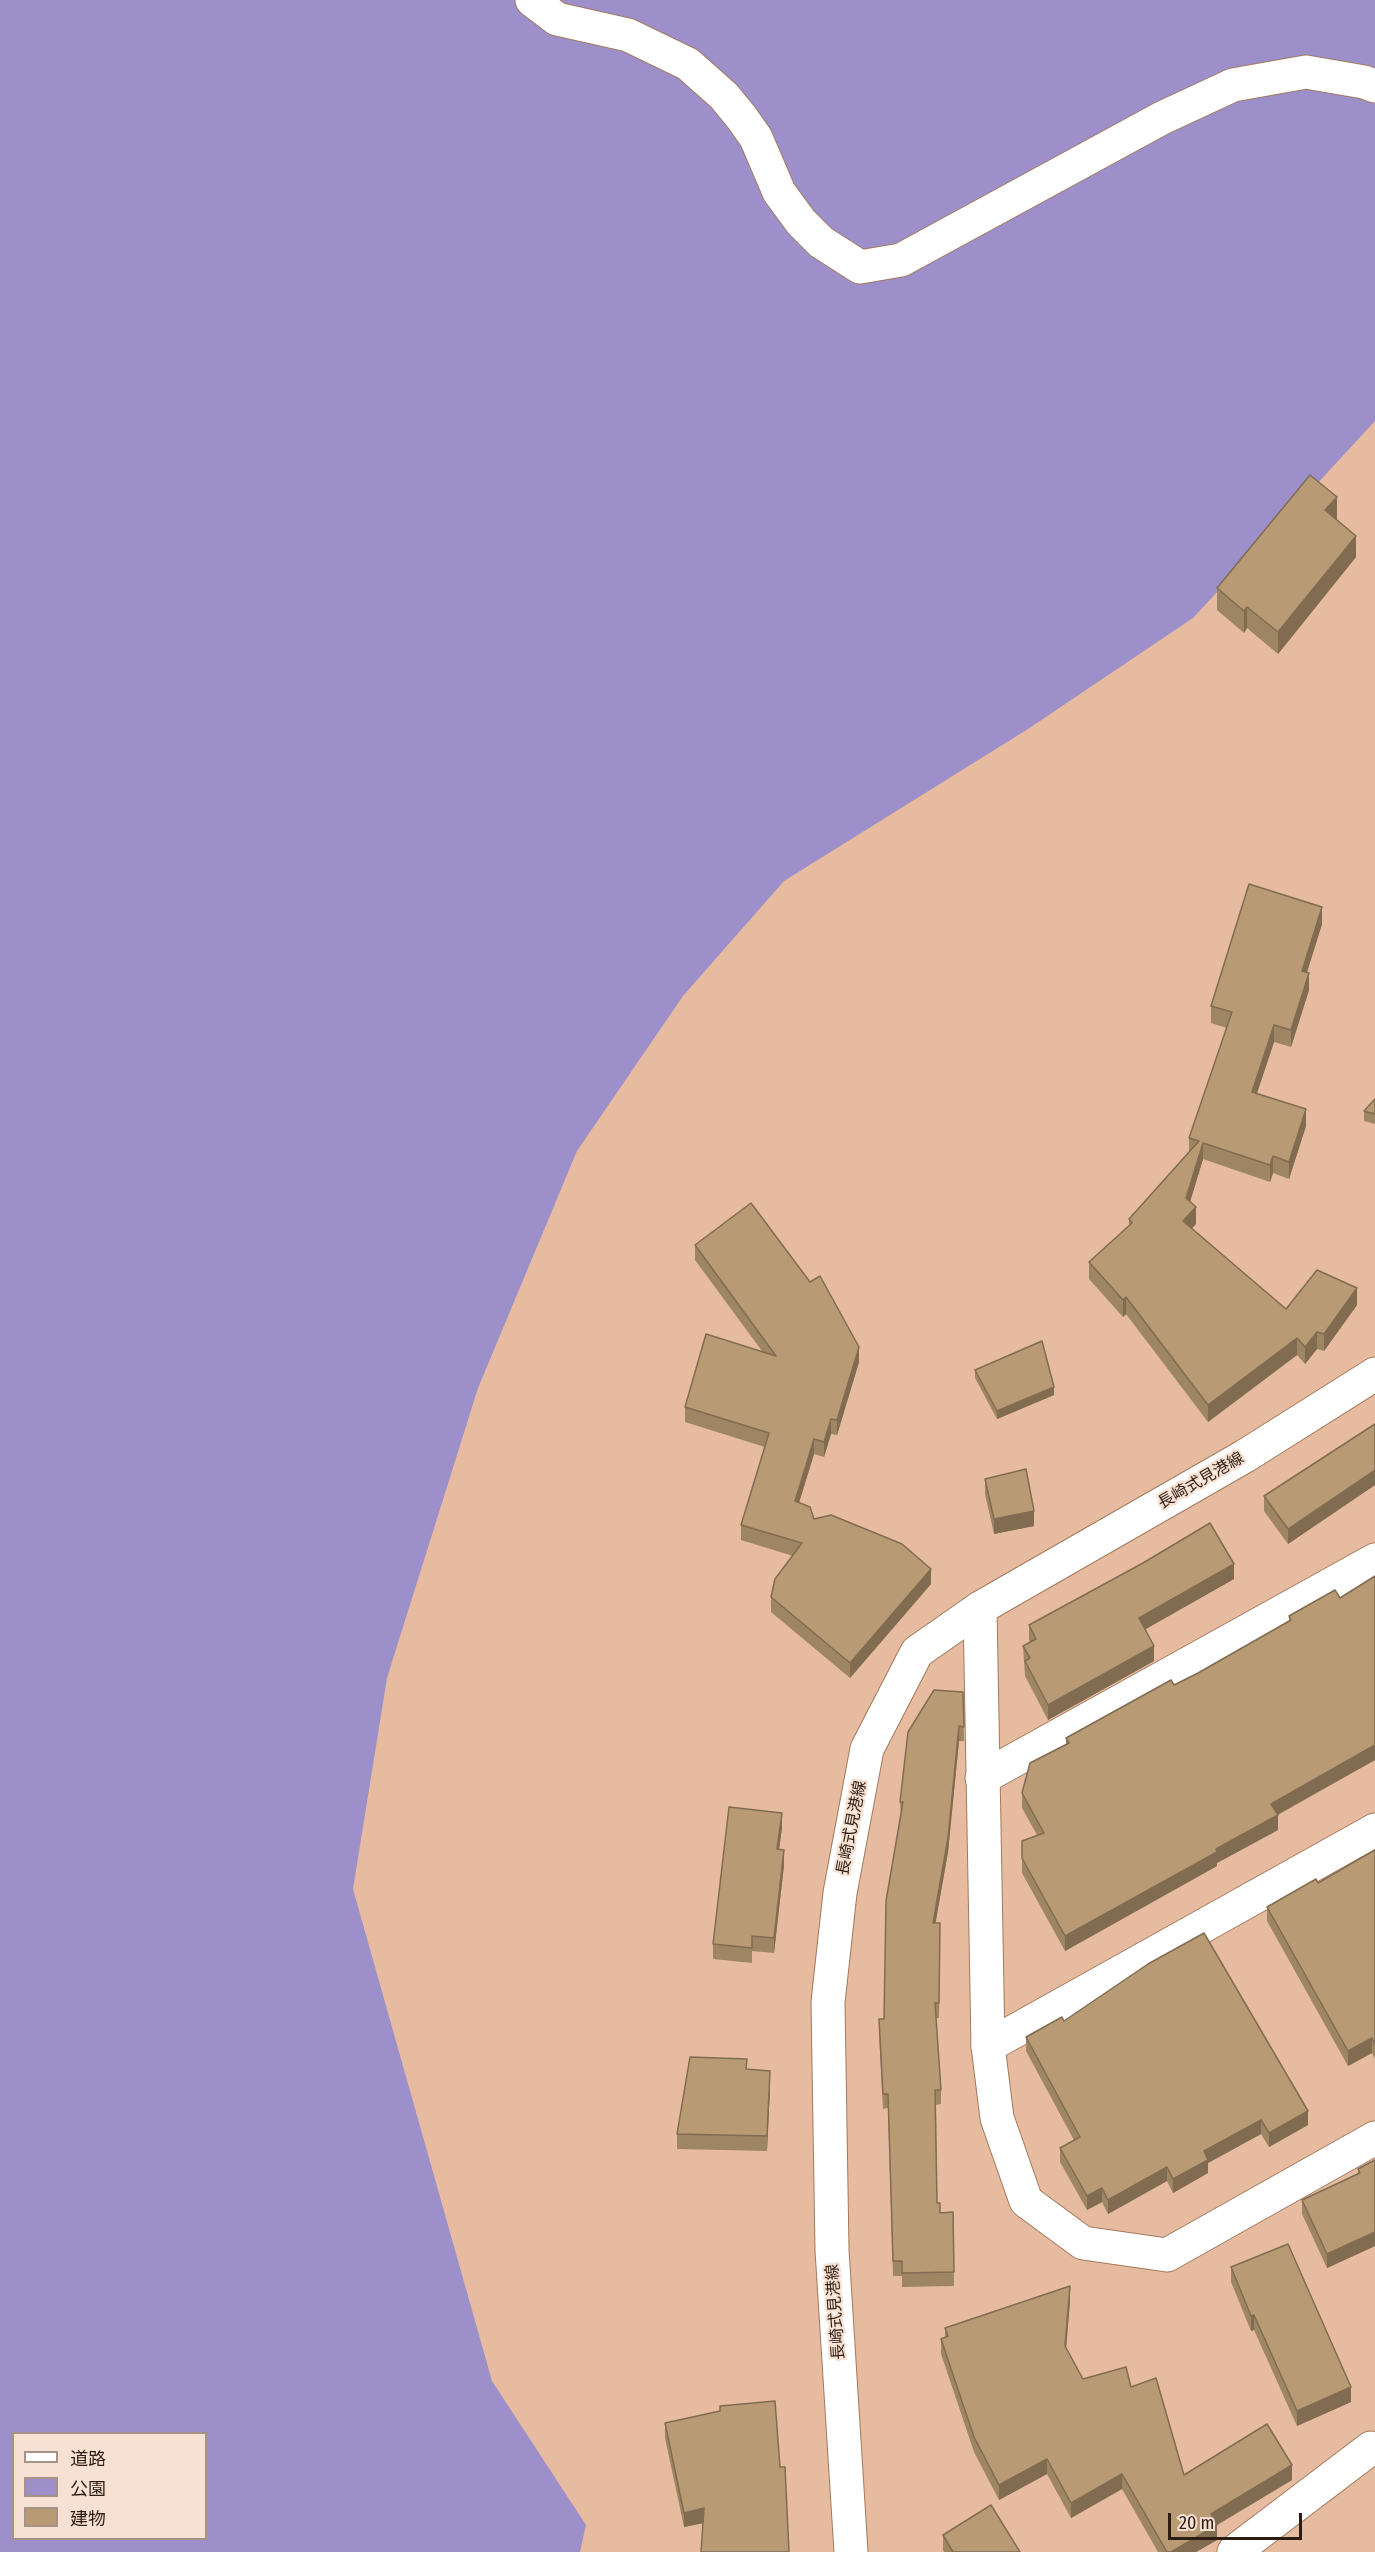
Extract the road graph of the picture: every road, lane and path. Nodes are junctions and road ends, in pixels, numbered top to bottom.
1 (532, 0) edge
2 (1375, 86) edge
3 (1375, 1374) edge
4 (1375, 1560) edge
5 (980, 1608) junction
6 (982, 1778) junction
7 (1375, 1830) edge
8 (988, 2046) junction
9 (1375, 2138) edge
10 (1371, 2448) dead end
11 (851, 2552) edge
12 (1234, 2552) edge

1 - 2 street
3 - 5 street, 長崎式見港線
4 - 6 street
5 - 6 street
5 - 11 street, 長崎式見港線
6 - 8 street
7 - 8 street
8 - 9 street
10 - 12 street

